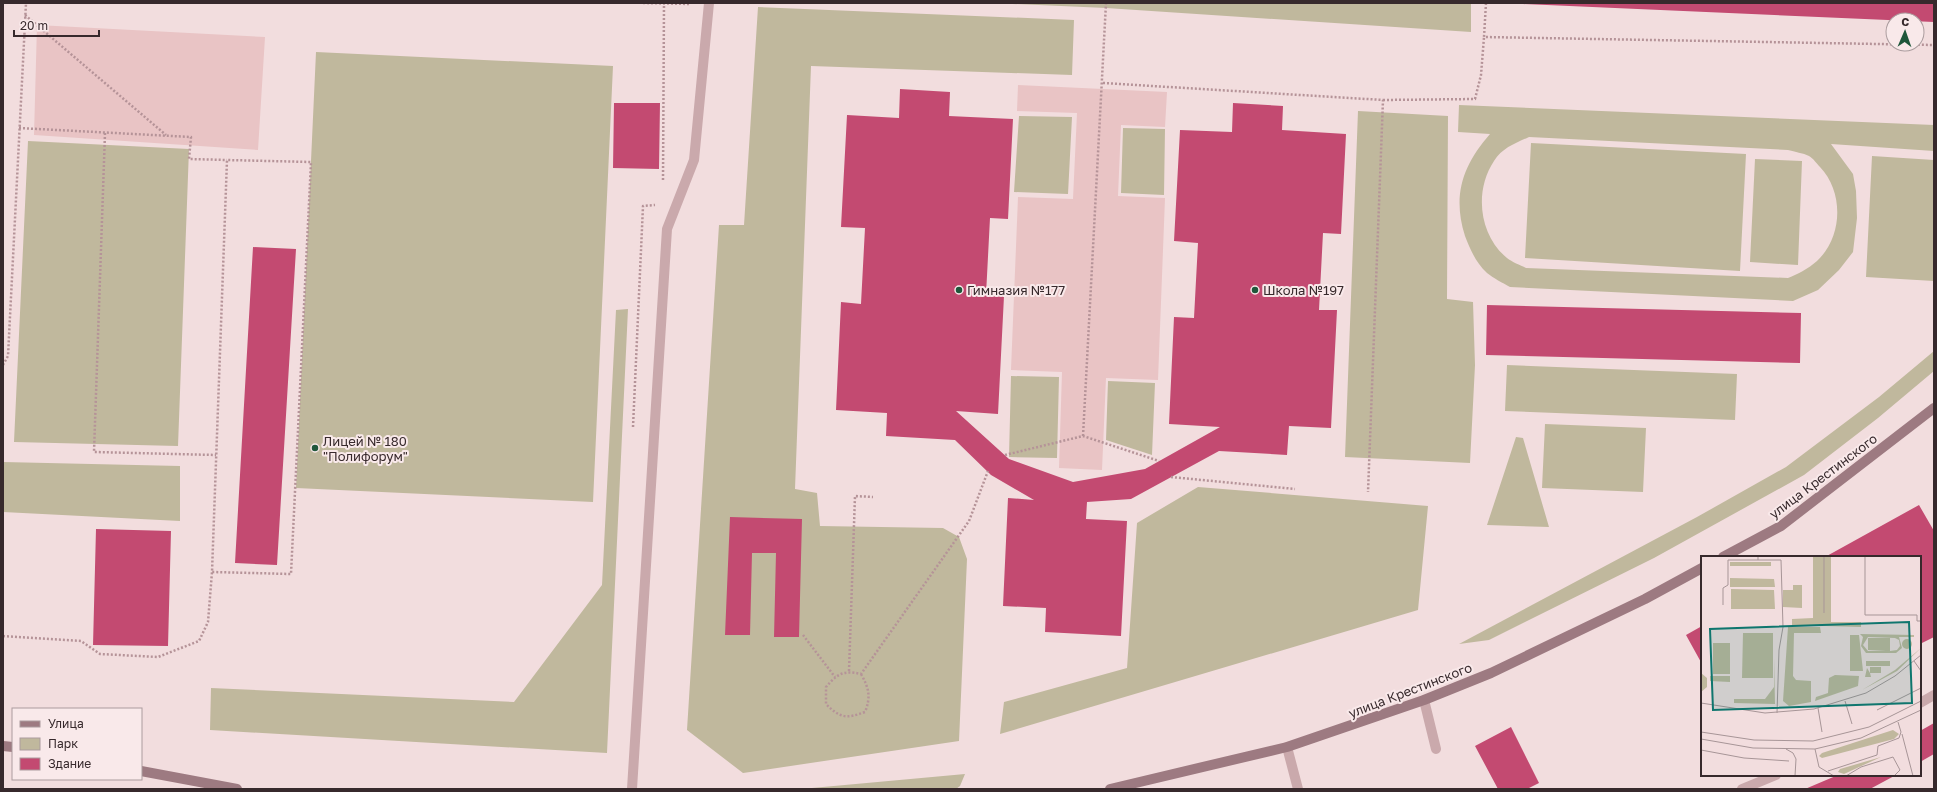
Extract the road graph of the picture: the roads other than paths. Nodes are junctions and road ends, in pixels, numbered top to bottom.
1 (709, 4) edge
2 (1934, 408) edge
3 (1725, 556) edge
4 (1701, 569) edge
5 (1934, 695) edge
6 (1424, 700) junction
7 (1921, 702) edge
8 (1287, 747) junction
9 (1436, 749) dead end
10 (142, 771) edge
11 (1774, 776) edge
12 (237, 789) edge
13 (632, 789) edge
14 (1110, 789) edge
15 (1298, 789) edge
16 (1742, 789) edge

1 - 13 lane
2 - 3 street, улица Крестинского
4 - 6 street, улица Крестинского
5 - 7 lane
6 - 8 street, улица Крестинского
6 - 9 lane
8 - 14 street, улица Крестинского
8 - 15 lane
10 - 12 street
11 - 16 lane

